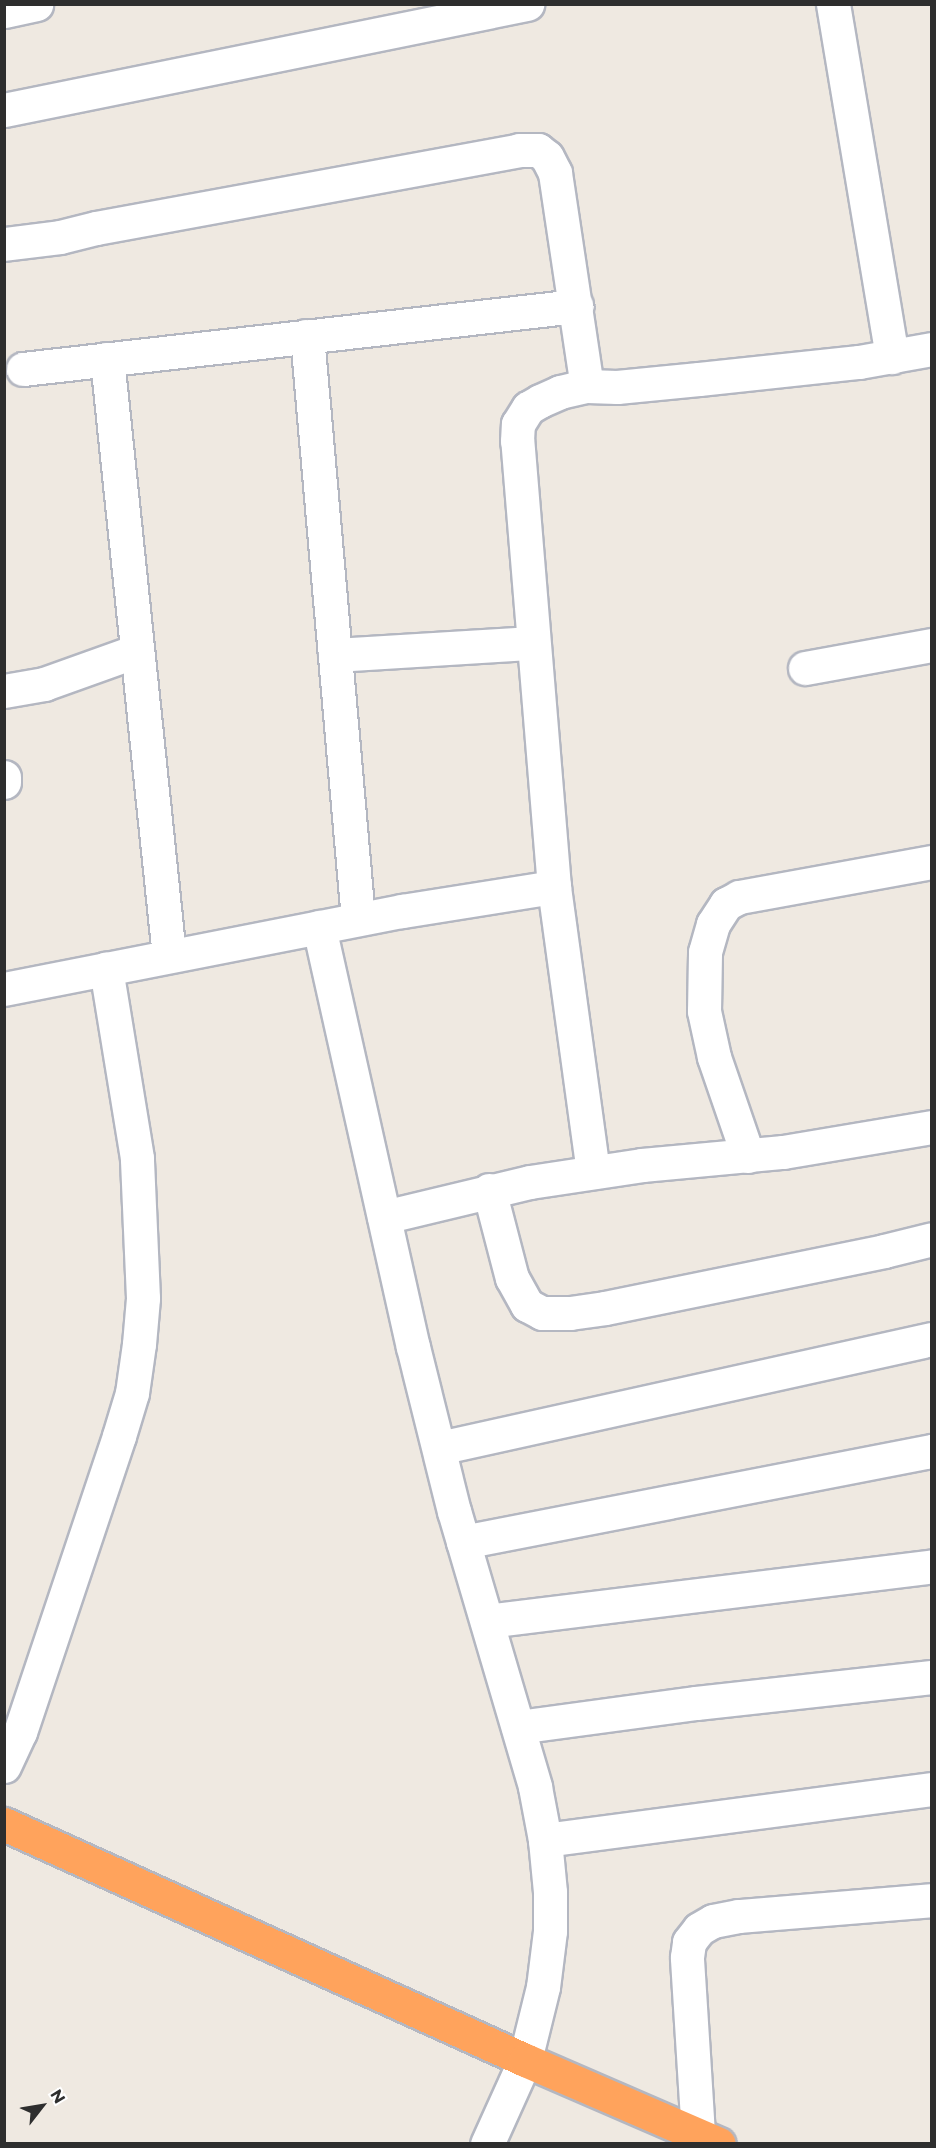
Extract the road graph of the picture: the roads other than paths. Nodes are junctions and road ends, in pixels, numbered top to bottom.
1 (36, 4) edge
2 (527, 4) edge
3 (833, 4) edge
4 (4, 11) edge
5 (4, 110) edge
6 (4, 244) edge
7 (576, 306) junction
8 (307, 336) junction
9 (932, 349) edge
10 (892, 357) junction
11 (107, 359) junction
12 (23, 369) dead end
13 (588, 386) junction
14 (533, 644) junction
15 (932, 645) edge
16 (136, 651) junction
17 (335, 655) junction
18 (806, 668) dead end
19 (4, 691) edge
20 (4, 777) edge
21 (4, 782) edge
22 (932, 862) edge
23 (554, 887) junction
24 (358, 919) junction
25 (319, 927) junction
26 (169, 956) junction
27 (106, 969) junction
28 (4, 989) edge
29 (932, 1127) edge
30 (748, 1155) junction
31 (593, 1172) junction
32 (489, 1190) junction
33 (384, 1217) junction
34 (932, 1239) edge
35 (932, 1339) edge
36 (439, 1448) junction
37 (932, 1451) edge
38 (463, 1542) junction
39 (932, 1566) edge
40 (487, 1621) junction
41 (932, 1677) edge
42 (518, 1727) junction
43 (4, 1766) edge
44 (932, 1789) edge
45 (4, 1824) edge
46 (545, 1840) junction
47 (932, 1900) edge
48 (525, 2060) junction
49 (708, 2139) edge
50 (487, 2144) edge

1 - 4 street
2 - 5 street
3 - 10 street
6 - 7 street
7 - 8 street
7 - 13 street
8 - 11 street
8 - 17 street
9 - 10 street
10 - 13 street
11 - 12 street
11 - 16 street
13 - 14 street
14 - 17 street
14 - 23 street
15 - 18 street
16 - 19 street
16 - 26 street
17 - 24 street
20 - 21 street
22 - 30 street
23 - 24 street
23 - 31 street
24 - 25 street
25 - 26 street
25 - 33 street
26 - 27 street
27 - 28 street
27 - 43 street
29 - 30 street
30 - 31 street
31 - 32 street
32 - 33 street
32 - 34 street
33 - 36 street
35 - 36 street
36 - 38 street
37 - 38 street
38 - 40 street
39 - 40 street
40 - 42 street
41 - 42 street
42 - 46 street
44 - 46 street
45 - 48 highway
46 - 48 street
47 - 49 street
48 - 49 highway
48 - 50 street

